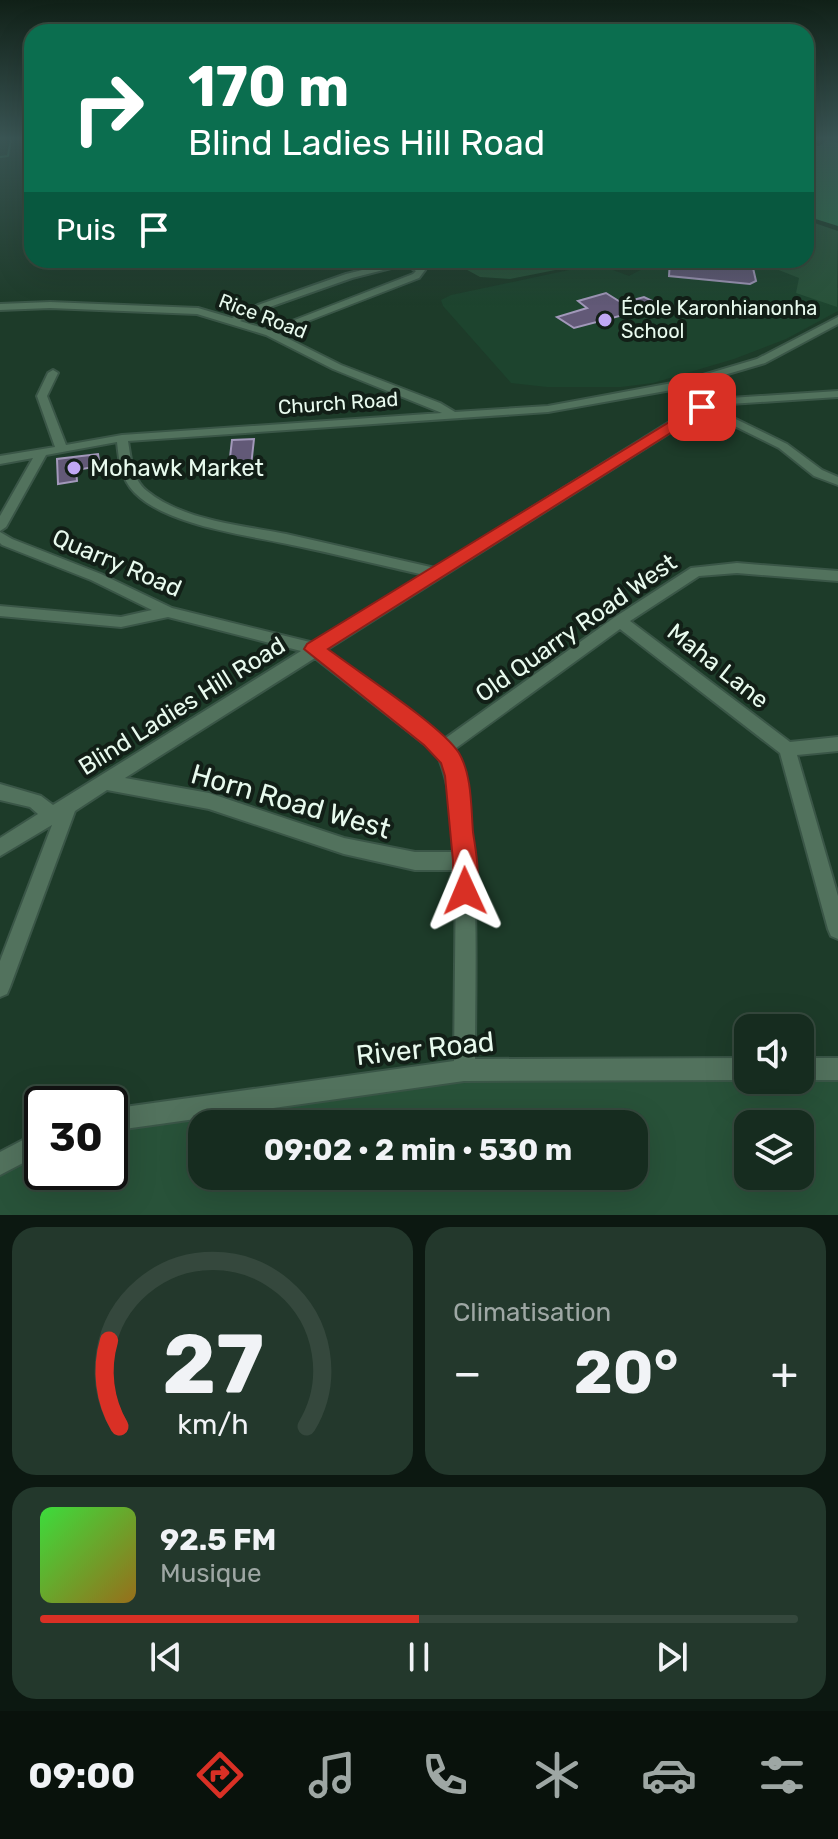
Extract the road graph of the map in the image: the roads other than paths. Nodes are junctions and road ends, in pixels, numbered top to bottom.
1 (371, 268) edge
2 (418, 268) edge
3 (303, 294) junction
4 (0, 307) edge
5 (330, 310) junction
6 (838, 320) edge
7 (234, 321) junction
8 (269, 333) junction
9 (53, 373) dead end
10 (678, 384) junction
11 (838, 394) edge
12 (702, 407) junction
13 (452, 414) junction
14 (122, 438) junction
15 (61, 448) junction
16 (42, 452) junction
17 (0, 460) edge
18 (838, 481) edge
19 (0, 527) edge
20 (0, 536) edge
21 (436, 573) junction
22 (838, 576) edge
23 (0, 611) edge
24 (168, 612) junction
25 (620, 621) junction
26 (314, 649) junction
27 (838, 744) edge
28 (443, 749) junction
29 (787, 749) junction
30 (105, 782) junction
31 (0, 792) edge
32 (60, 810) junction
33 (0, 848) edge
34 (465, 861) junction
35 (838, 929) edge
36 (0, 987) edge
37 (734, 1069) edge
38 (814, 1069) edge
39 (838, 1069) edge
40 (464, 1070) junction
41 (128, 1117) edge
42 (24, 1151) edge
43 (0, 1164) edge

1 - 3 street
2 - 5 street
3 - 5 street
3 - 7 street
4 - 7 street, Rice Road
5 - 8 street
6 - 10 street
7 - 8 street, Rice Road
8 - 13 street, Rice Road
9 - 15 street
10 - 12 street
10 - 13 street, Church Road
11 - 12 street
12 - 18 street
12 - 21 street, Blind Ladies Hill Road
13 - 14 street, Church Road
14 - 15 street, Church Road
14 - 21 street
15 - 16 street, Church Road
16 - 17 street, Church Road
16 - 19 street
20 - 24 street, Quarry Road
21 - 26 street, Blind Ladies Hill Road
22 - 25 street, Old Quarry Road West
23 - 24 street
24 - 26 street, Quarry Road
25 - 28 street, Old Quarry Road West
25 - 29 street, Maha Lane
26 - 28 street
26 - 30 street, Blind Ladies Hill Road
27 - 29 street
28 - 34 street
29 - 35 street
30 - 32 street, Blind Ladies Hill Road
30 - 34 street, Horn Road West
31 - 32 street
32 - 33 street, Blind Ladies Hill Road
32 - 36 street
34 - 40 street
37 - 40 street, River Road
38 - 39 street
40 - 41 street, River Road
42 - 43 street

